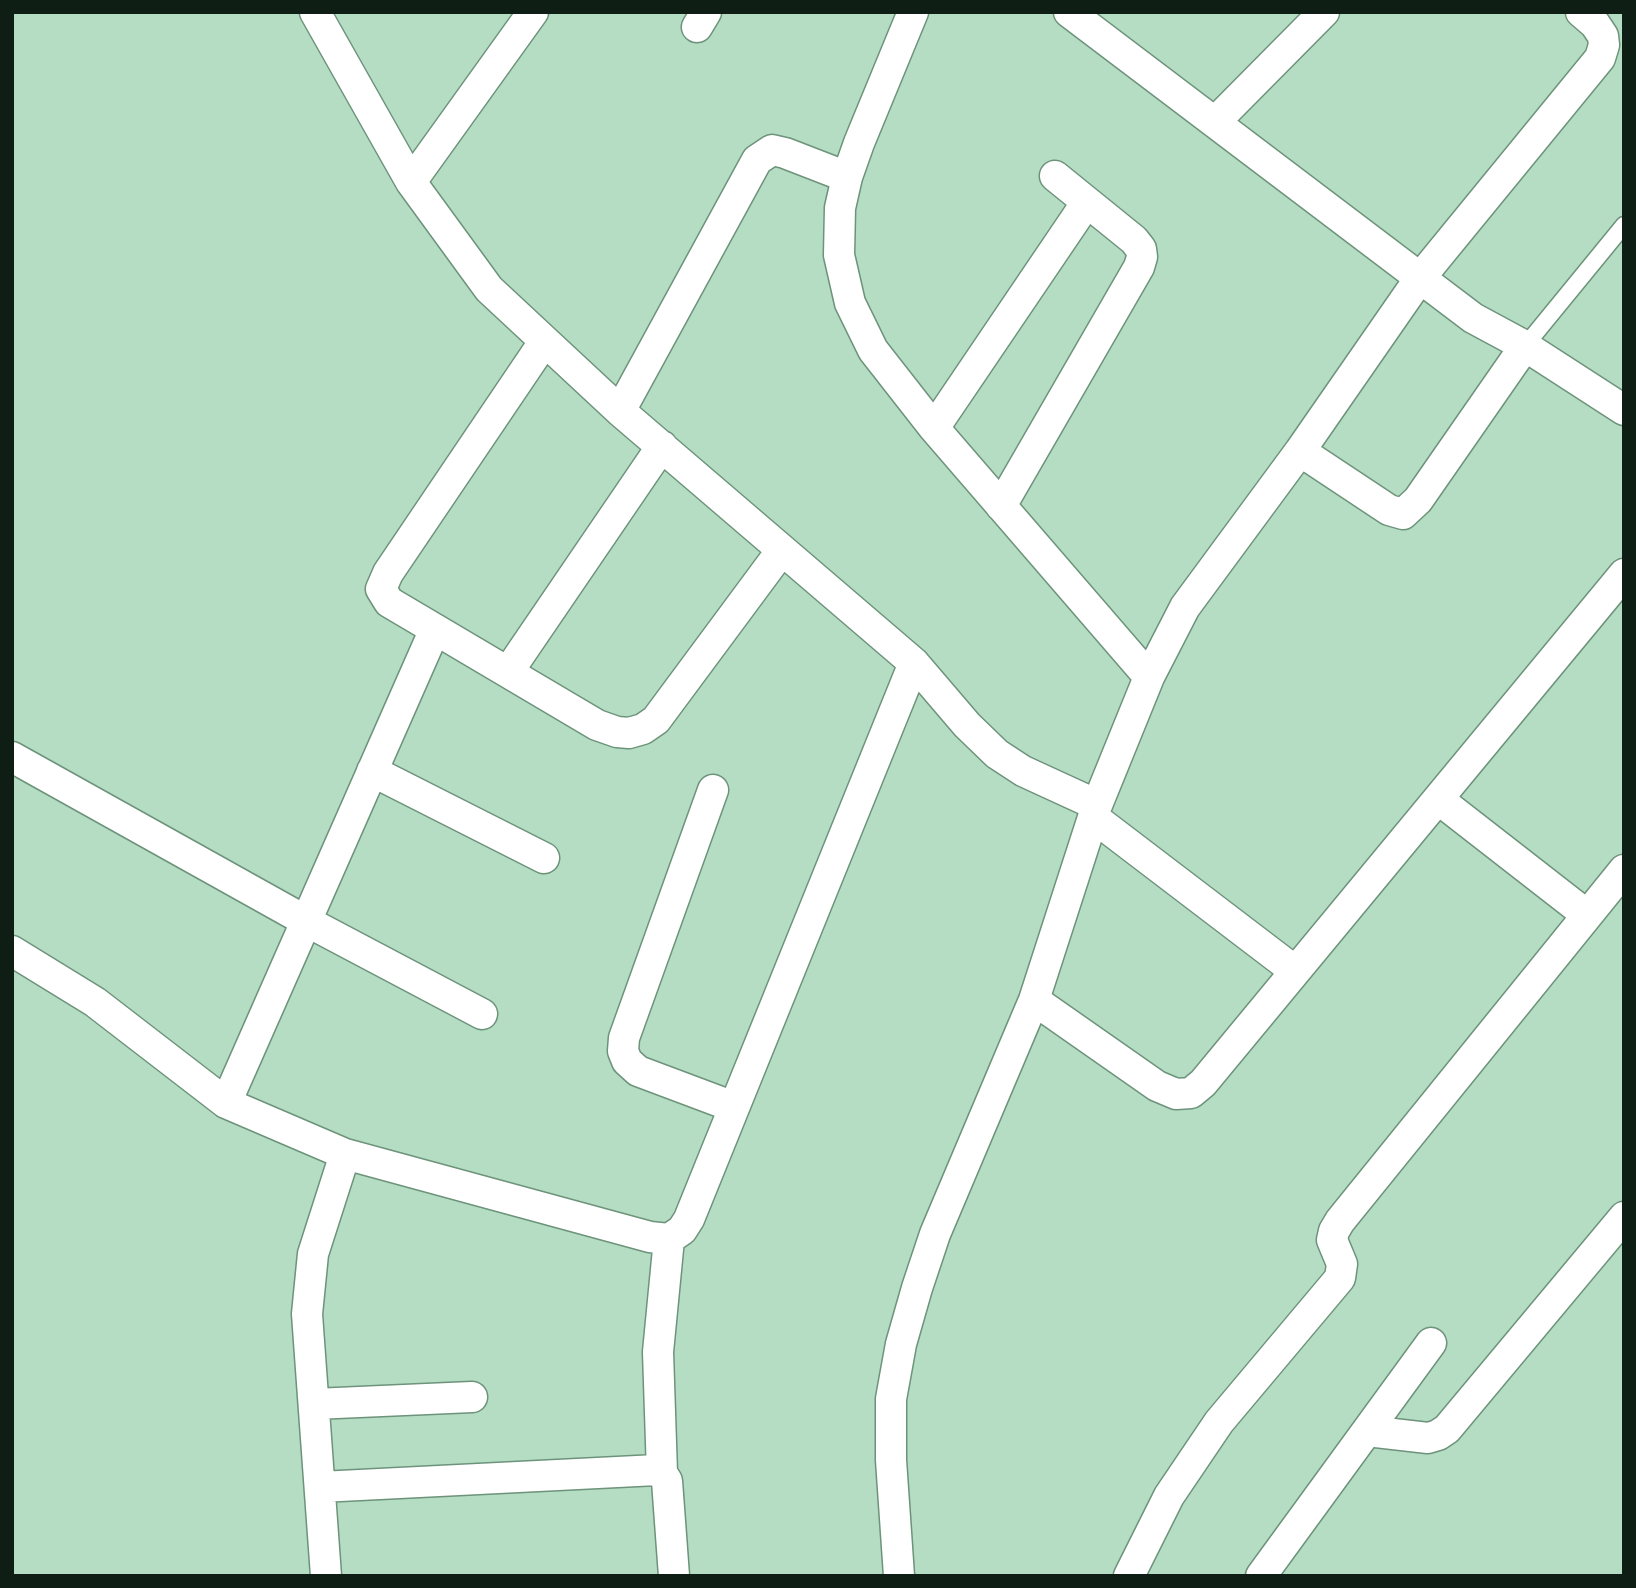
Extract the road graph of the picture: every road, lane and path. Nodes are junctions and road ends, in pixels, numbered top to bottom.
1 (315, 12) edge
2 (533, 12) edge
3 (913, 12) edge
4 (1069, 12) edge
5 (1324, 12) edge
6 (1581, 12) edge
7 (1215, 122) junction
8 (1055, 176) dead end
9 (847, 177) junction
10 (411, 182) junction
11 (1087, 202) junction
12 (1624, 225) edge
13 (1420, 278) junction
14 (544, 342) junction
15 (1525, 346) junction
16 (1624, 410) edge
17 (620, 411) junction
18 (934, 428) junction
19 (662, 446) junction
20 (1300, 451) junction
21 (1001, 506) junction
22 (782, 550) junction
23 (1624, 573) edge
24 (435, 629) junction
25 (914, 663) junction
26 (508, 672) junction
27 (1149, 677) junction
28 (12, 757) edge
29 (372, 772) junction
30 (713, 790) dead end
31 (1438, 799) junction
32 (1095, 811) junction
33 (544, 858) dead end
34 (1624, 870) edge
35 (1587, 915) junction
36 (306, 921) junction
37 (12, 951) edge
38 (1295, 971) junction
39 (1034, 1000) junction
40 (482, 1014) dead end
41 (226, 1103) junction
42 (734, 1107) junction
43 (345, 1154) junction
44 (1624, 1217) edge
45 (669, 1239) junction
46 (1431, 1343) dead end
47 (472, 1397) dead end
48 (314, 1404) junction
49 (1367, 1431) junction
50 (662, 1472) junction
51 (320, 1487) junction
52 (326, 1576) edge
53 (674, 1576) edge
54 (899, 1576) edge
55 (1129, 1576) edge
56 (1261, 1576) edge

1 - 10 street
2 - 10 street
3 - 9 street
4 - 7 street
5 - 7 street
6 - 13 street
7 - 13 street
8 - 11 street
9 - 17 street
9 - 18 street
10 - 14 street
11 - 18 street
11 - 21 street
12 - 15 lane
13 - 15 street
13 - 20 street
14 - 17 street
14 - 24 street
15 - 16 street
15 - 20 street
17 - 19 street
18 - 21 street
19 - 22 street
19 - 26 street
20 - 27 street
21 - 27 street
22 - 25 street
22 - 26 street
23 - 31 street
24 - 26 street
24 - 29 street
25 - 32 street
25 - 42 street
27 - 32 street
28 - 36 street
29 - 33 street
29 - 36 street
30 - 42 street
31 - 35 street
31 - 38 street
32 - 38 street
32 - 39 street
34 - 35 street
35 - 55 street
36 - 40 street
36 - 41 street
37 - 41 street
38 - 39 street
39 - 54 street
41 - 43 street
42 - 45 street
43 - 45 street
43 - 48 street
44 - 49 street
45 - 50 street
46 - 49 street
47 - 48 street
48 - 51 street
49 - 56 street
50 - 51 street
50 - 53 street
51 - 52 street

